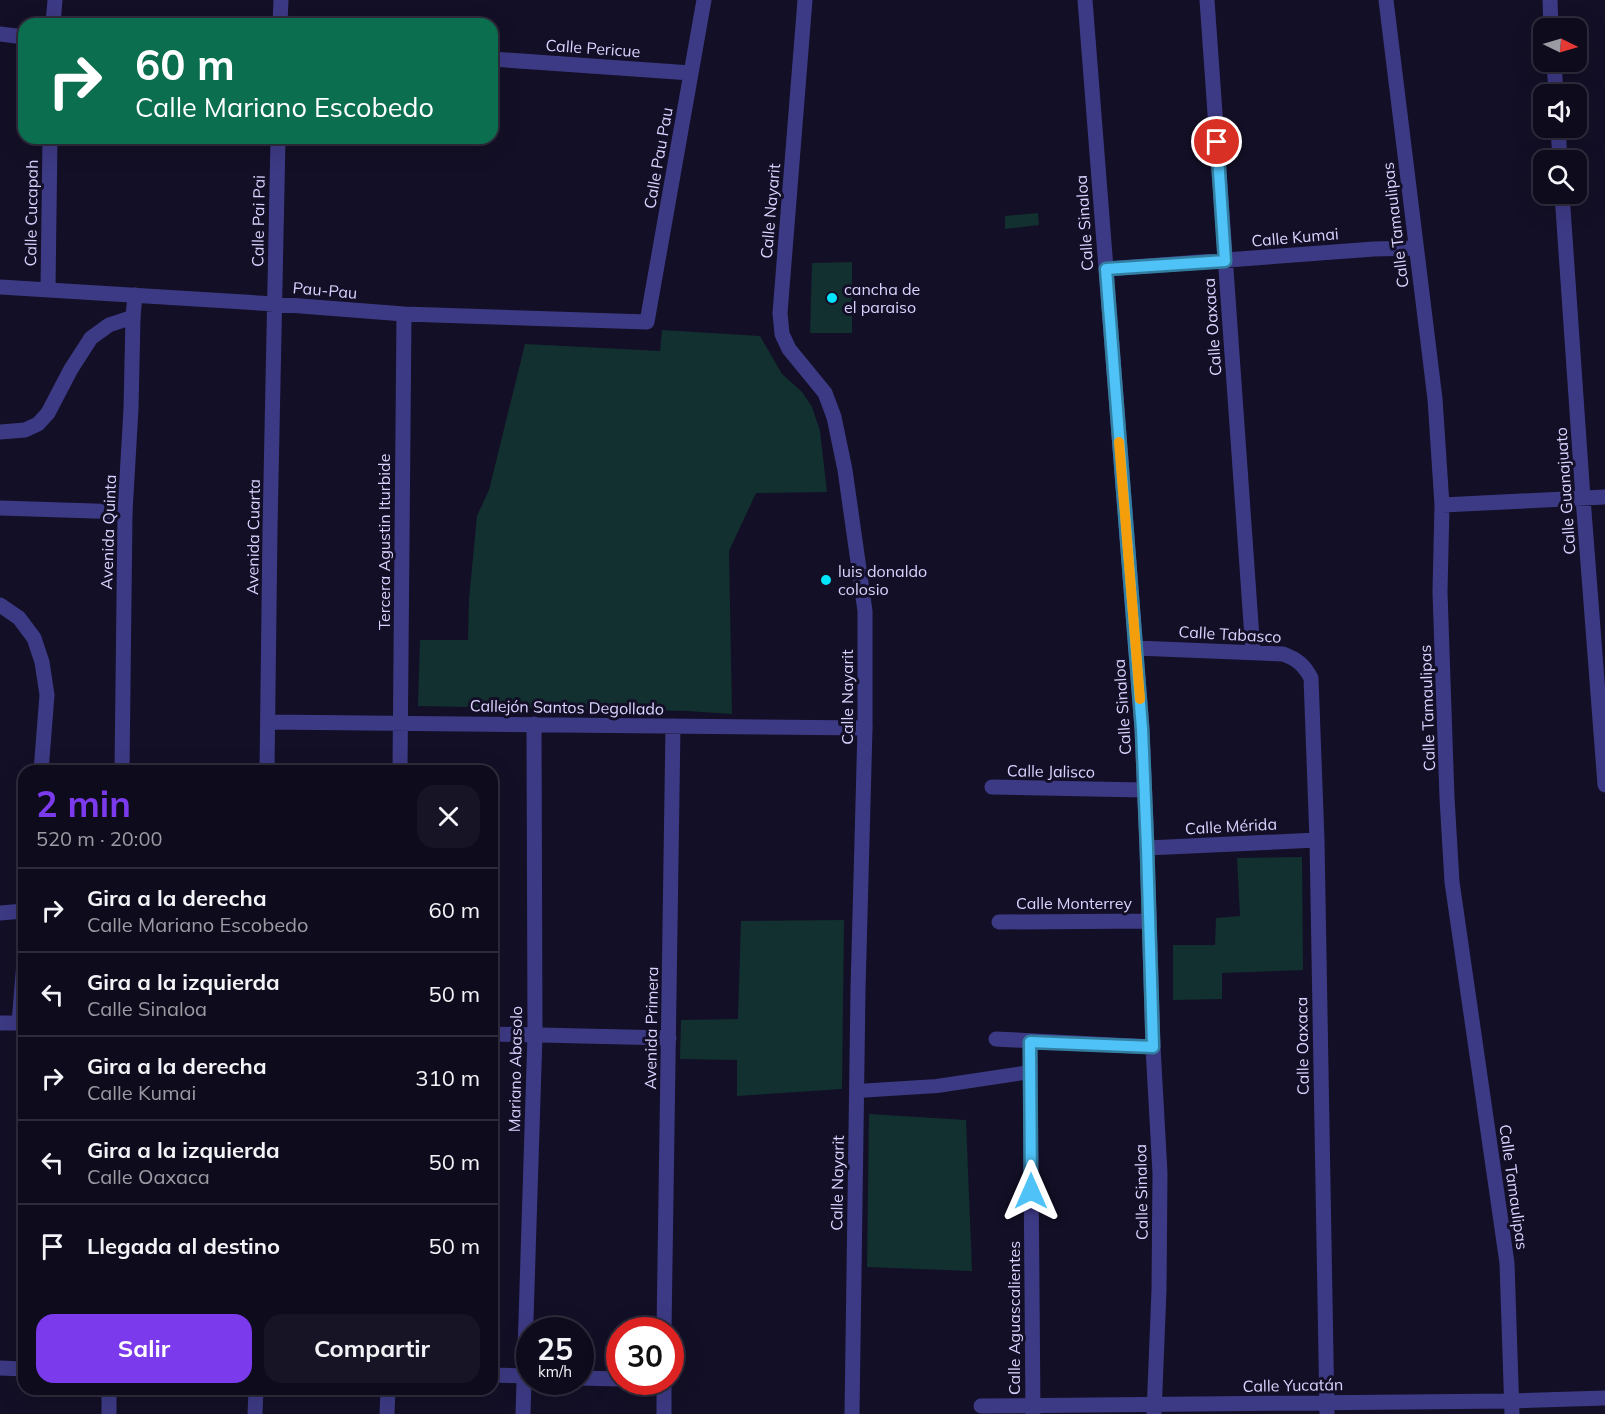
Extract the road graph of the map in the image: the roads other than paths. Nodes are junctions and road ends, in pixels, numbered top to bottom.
1 (55, 0) edge
2 (281, 0) edge
3 (704, 0) edge
4 (805, 0) edge
5 (1085, 0) edge
6 (1207, 0) edge
7 (1386, 0) edge
8 (1550, 0) edge
9 (54, 18) edge
10 (280, 18) edge
11 (1551, 18) edge
12 (0, 34) edge
13 (18, 36) edge
14 (498, 59) edge
15 (691, 73) junction
16 (50, 144) edge
17 (278, 144) edge
18 (1563, 204) edge
19 (1416, 248) junction
20 (1225, 261) junction
21 (1106, 269) junction
22 (0, 287) edge
23 (48, 289) junction
24 (135, 295) junction
25 (275, 304) junction
26 (404, 314) junction
27 (133, 317) junction
28 (647, 322) joint
29 (0, 432) edge
30 (1605, 497) edge
31 (1583, 498) junction
32 (1443, 505) junction
33 (0, 507) edge
34 (125, 512) junction
35 (0, 605) edge
36 (1136, 648) junction
37 (1253, 652) junction
38 (1311, 678) joint
39 (269, 722) junction
40 (401, 723) junction
41 (534, 724) junction
42 (673, 726) junction
43 (865, 728) junction
44 (41, 765) edge
45 (122, 765) edge
46 (267, 765) edge
47 (400, 765) edge
48 (1605, 786) edge
49 (992, 787) dead end
50 (1144, 790) junction
51 (1317, 840) junction
52 (1147, 848) junction
53 (18, 912) edge
54 (0, 913) edge
55 (1149, 921) junction
56 (999, 922) dead end
57 (0, 1023) edge
58 (18, 1023) edge
59 (498, 1034) edge
60 (535, 1035) junction
61 (669, 1038) junction
62 (996, 1039) dead end
63 (1030, 1042) junction
64 (1153, 1047) junction
65 (1030, 1072) junction
66 (857, 1091) junction
67 (528, 1317) edge
68 (664, 1317) edge
69 (0, 1368) edge
70 (18, 1369) edge
71 (498, 1375) edge
72 (516, 1376) edge
73 (109, 1395) edge
74 (256, 1395) edge
75 (388, 1395) edge
76 (525, 1395) edge
77 (664, 1395) edge
78 (1605, 1398) edge
79 (981, 1406) dead end
80 (1326, 1408) edge
81 (1511, 1408) edge
82 (1033, 1410) edge
83 (1154, 1410) edge
84 (109, 1414) edge
85 (255, 1414) edge
86 (387, 1414) edge
87 (523, 1414) edge
88 (664, 1414) edge
89 (852, 1414) edge

1 - 9 street
2 - 10 street
3 - 15 street, Calle Pau Pau
4 - 43 street, Calle Nayarit
5 - 21 street, Calle Sinaloa
6 - 20 street, Calle Oaxaca
7 - 19 street, Calle Tamaulipas
8 - 11 street
12 - 13 street
14 - 15 street, Calle Pericue
15 - 28 street, Calle Pau Pau
16 - 23 street, Calle Cucapah
17 - 25 street, Calle Pai Pai
18 - 31 street, Calle Guanajuato
19 - 20 street, Calle Kumai
19 - 32 street, Calle Tamaulipas
20 - 21 street, Calle Kumai
20 - 37 street, Calle Oaxaca
21 - 36 street, Calle Sinaloa
22 - 23 street, Pau-Pau
23 - 24 street, Pau-Pau
24 - 25 street, Pau-Pau
24 - 27 street, Avenida Quinta
25 - 26 street, Pau-Pau
25 - 39 street, Avenida Cuarta
26 - 28 street, Pau-Pau
26 - 40 street, Tercera Agustin Iturbide
27 - 29 street
27 - 34 street, Avenida Quinta
30 - 31 street
31 - 32 street
31 - 48 street, Calle Guanajuato
32 - 81 street, Calle Tamaulipas
33 - 34 street
34 - 45 street, Avenida Quinta
35 - 44 street
36 - 37 street, Calle Tabasco
36 - 50 street, Calle Sinaloa
37 - 38 street, Calle Tabasco
38 - 51 street, Calle Oaxaca
39 - 40 street, Callejón Santos Degollado
39 - 46 street, Avenida Cuarta
40 - 41 street, Callejón Santos Degollado
40 - 47 street, Tercera Agustin Iturbide
41 - 42 street, Callejón Santos Degollado
41 - 60 street, Mariano Abasolo
42 - 43 street, Callejón Santos Degollado
42 - 61 street, Avenida Primera
43 - 66 street, Calle Nayarit
49 - 50 street, Calle Jalisco
50 - 52 street, Calle Sinaloa
51 - 52 street, Calle Mérida
51 - 80 street, Calle Oaxaca
52 - 55 street, Calle Sinaloa
53 - 54 street
55 - 56 street, Calle Monterrey
55 - 64 street, Calle Sinaloa
57 - 58 street
59 - 60 street
60 - 61 street
60 - 67 street, Mariano Abasolo
61 - 68 street, Avenida Primera
62 - 63 street
63 - 64 street
63 - 65 street, Calle Aguascalientes
64 - 83 street, Calle Sinaloa
65 - 66 street
65 - 82 street, Calle Aguascalientes
66 - 89 street, Calle Nayarit
69 - 70 street
71 - 72 street
73 - 84 street
74 - 85 street
75 - 86 street
76 - 87 street, Mariano Abasolo
77 - 88 street
78 - 81 street, Calle Yucatán
79 - 82 street, Calle Yucatán
80 - 81 street, Calle Yucatán
80 - 83 street, Calle Yucatán
82 - 83 street, Calle Yucatán

